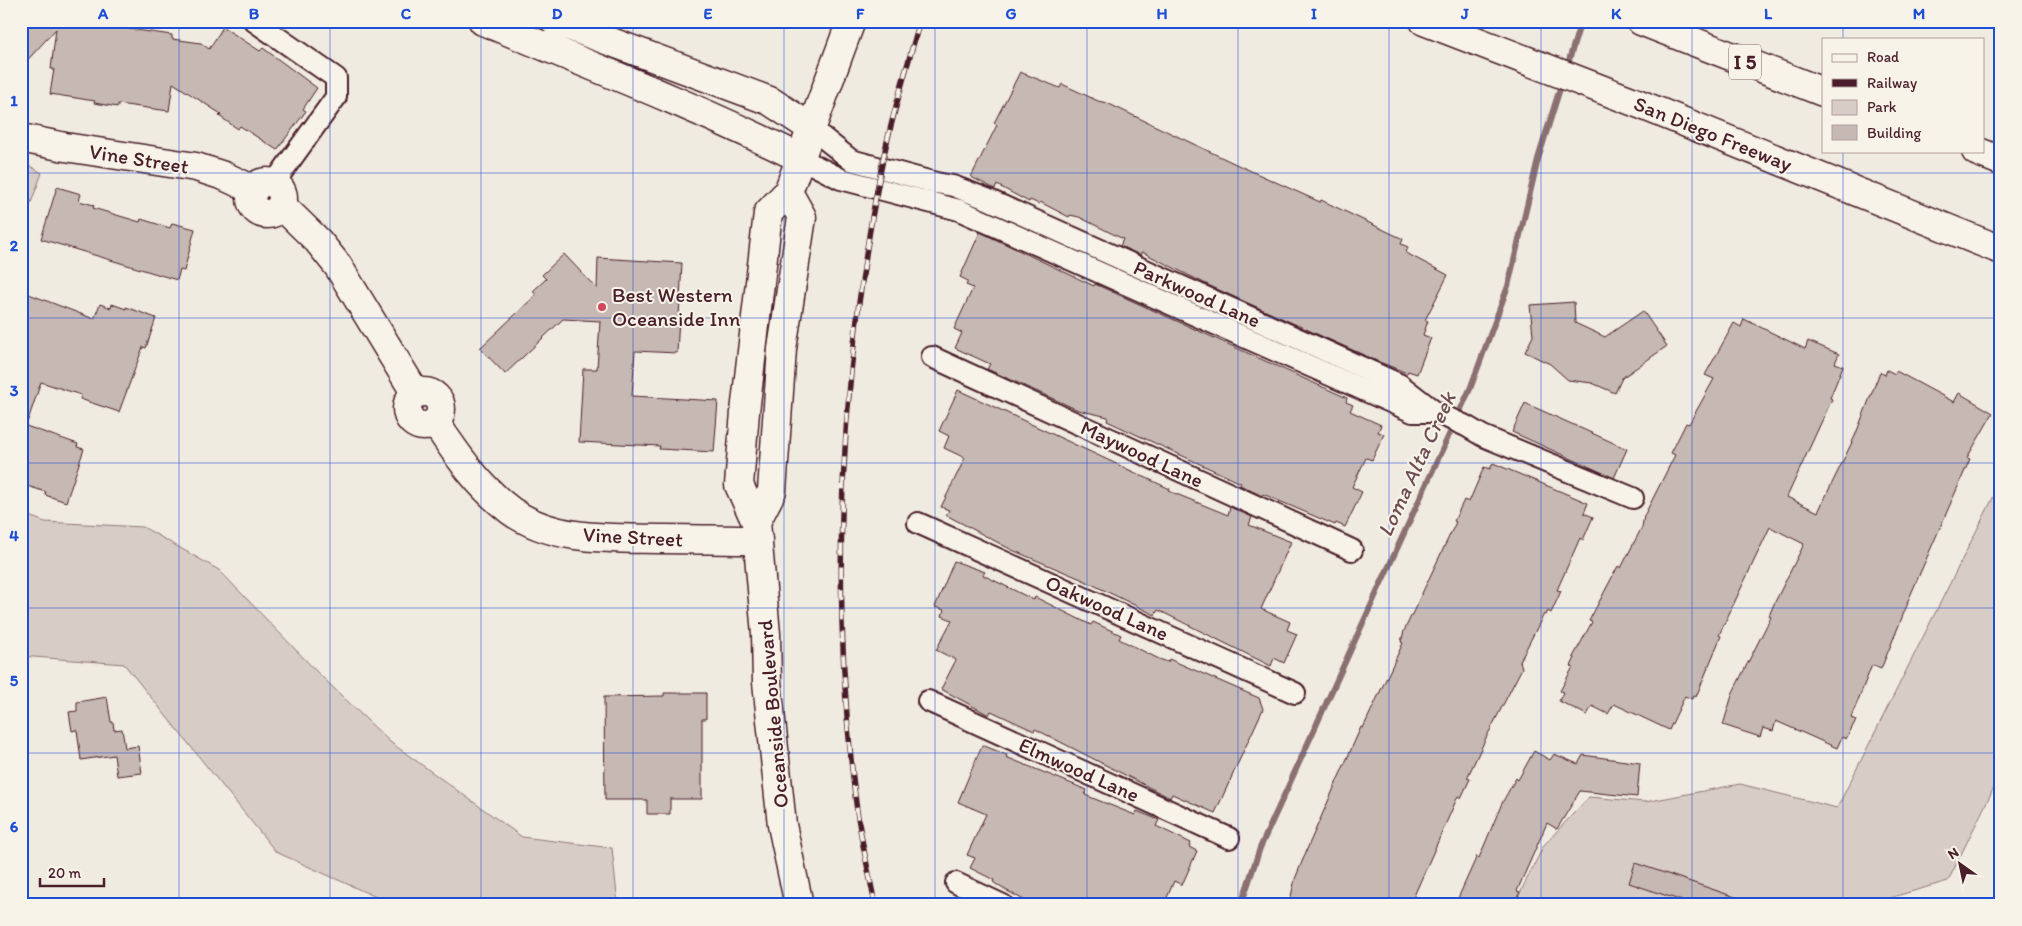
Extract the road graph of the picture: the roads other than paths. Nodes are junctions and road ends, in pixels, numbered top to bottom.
1 (254, 21) edge
2 (483, 21) edge
3 (555, 21) edge
4 (851, 21) edge
5 (1424, 21) edge
6 (1641, 21) edge
7 (1822, 92) edge
8 (811, 128) junction
9 (21, 138) edge
10 (1978, 152) edge
11 (800, 158) junction
12 (2001, 161) edge
13 (270, 193) junction
14 (2001, 250) edge
15 (932, 357) dead end
16 (1435, 412) junction
17 (1633, 498) dead end
18 (918, 523) dead end
19 (757, 531) junction
20 (1352, 550) dead end
21 (1295, 693) dead end
22 (928, 701) dead end
23 (1229, 838) dead end
24 (956, 882) dead end
25 (799, 905) edge
26 (1003, 905) edge

1 - 13 street
2 - 11 main road
3 - 8 main road
4 - 8 main road
5 - 14 main road, San Diego Freeway
6 - 7 main road, I 5
8 - 11 main road
8 - 16 street, Parkwood Lane
9 - 13 main road, Vine Street
10 - 12 main road
11 - 16 street, Parkwood Lane
11 - 19 main road
13 - 19 main road, Vine Street
15 - 20 street, Maywood Lane
16 - 17 street, Parkwood Lane
18 - 21 street, Oakwood Lane
19 - 25 main road, Oceanside Boulevard
22 - 23 street, Elmwood Lane
24 - 26 street

